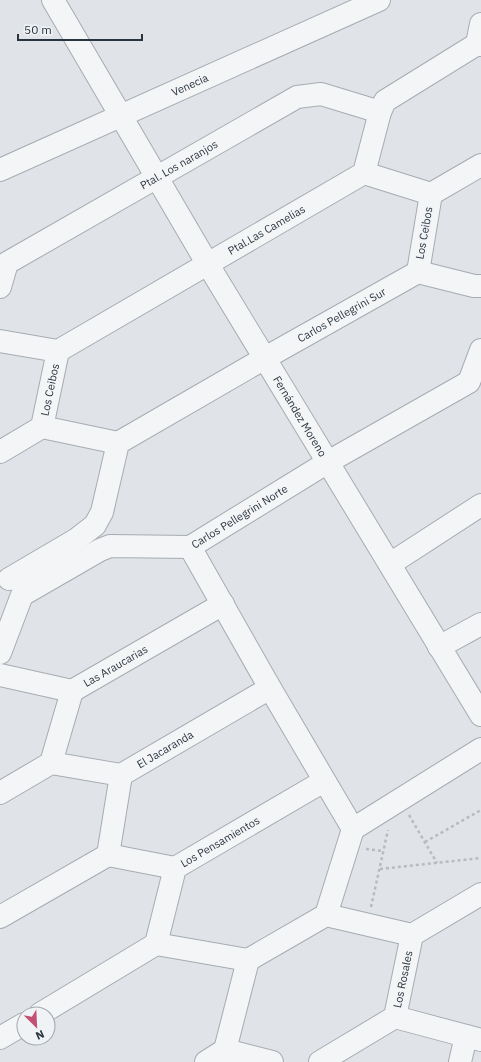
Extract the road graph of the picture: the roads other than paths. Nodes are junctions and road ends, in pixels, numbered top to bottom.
1 (53, 0) edge
2 (378, 0) edge
3 (480, 38) edge
4 (380, 112) junction
5 (121, 116) junction
6 (481, 165) edge
7 (0, 170) edge
8 (364, 173) junction
9 (156, 178) junction
10 (431, 194) junction
11 (3, 262) edge
12 (207, 263) junction
13 (418, 272) junction
14 (477, 286) edge
15 (0, 287) edge
16 (0, 341) edge
17 (481, 350) edge
18 (58, 351) junction
19 (265, 358) junction
20 (475, 383) edge
21 (42, 427) junction
22 (118, 443) junction
23 (0, 452) edge
24 (328, 462) junction
25 (481, 505) edge
26 (96, 525) junction
27 (110, 546) junction
28 (190, 547) junction
29 (390, 564) junction
30 (10, 586) edge
31 (223, 604) junction
32 (481, 624) edge
33 (439, 647) junction
34 (0, 652) edge
35 (0, 674) edge
36 (270, 688) junction
37 (72, 691) junction
38 (481, 715) edge
39 (481, 749) edge
40 (51, 763) junction
41 (122, 775) junction
42 (324, 781) junction
43 (0, 792) edge
44 (357, 839) junction
45 (108, 855) junction
46 (175, 868) junction
47 (481, 894) edge
48 (326, 915) junction
49 (0, 916) edge
50 (412, 935) junction
51 (156, 944) junction
52 (248, 960) junction
53 (53, 1006) edge
54 (395, 1016) junction
55 (16, 1029) edge
56 (0, 1038) edge
57 (474, 1038) edge
58 (226, 1050) junction
59 (206, 1062) edge
60 (272, 1062) edge
61 (320, 1062) edge
62 (460, 1062) edge

1 - 5 street, Fernández Moreno
2 - 5 street, Venecia
3 - 4 street
4 - 8 street
4 - 9 street, Ptal. Los naranjos
5 - 7 street, Venecia
5 - 9 street, Fernández Moreno
6 - 10 street, Los Ceibos
8 - 10 street
8 - 12 street, Ptal.Las Camelias
9 - 11 street, Ptal. Los naranjos
9 - 12 street, Fernández Moreno
10 - 13 street, Los Ceibos
11 - 15 street, Ptal. Los naranjos
12 - 18 street, Ptal.Las Camelias
12 - 19 street, Fernández Moreno
13 - 14 street, Los Ceibos
13 - 19 street, Carlos Pellegrini Sur
16 - 18 street
17 - 20 street, Carlos Pellegrini Norte
18 - 21 street, Los Ceibos
19 - 22 street, Carlos Pellegrini Sur
19 - 24 street, Fernández Moreno
20 - 24 street, Carlos Pellegrini Norte
21 - 22 street
21 - 23 street, Los Ceibos
22 - 26 street
24 - 28 street, Carlos Pellegrini Norte
24 - 29 street, Fernández Moreno
25 - 29 street
26 - 27 street
26 - 30 street
27 - 28 street, Carlos Pellegrini Norte
27 - 30 street, Carlos Pellegrini Norte
28 - 31 street
29 - 33 street, Fernández Moreno
30 - 34 street
31 - 36 street
31 - 37 street, Las Araucarias
32 - 33 street
33 - 38 street, Fernández Moreno
35 - 37 street, Las Araucarias
36 - 41 street, El Jacaranda
36 - 42 street
37 - 40 street
39 - 44 street
40 - 41 street
40 - 43 street
41 - 45 street
42 - 44 street
42 - 46 street, Los Pensamientos
44 - 48 street
45 - 46 street
45 - 49 street
46 - 51 street, Los Pensamientos
47 - 50 street, Los Rosales
48 - 50 street
48 - 52 street
50 - 54 street, Los Rosales
51 - 52 street
51 - 53 street
52 - 58 street
54 - 57 street
54 - 61 street, Los Rosales
55 - 56 street
57 - 62 street
58 - 59 street
58 - 60 street

